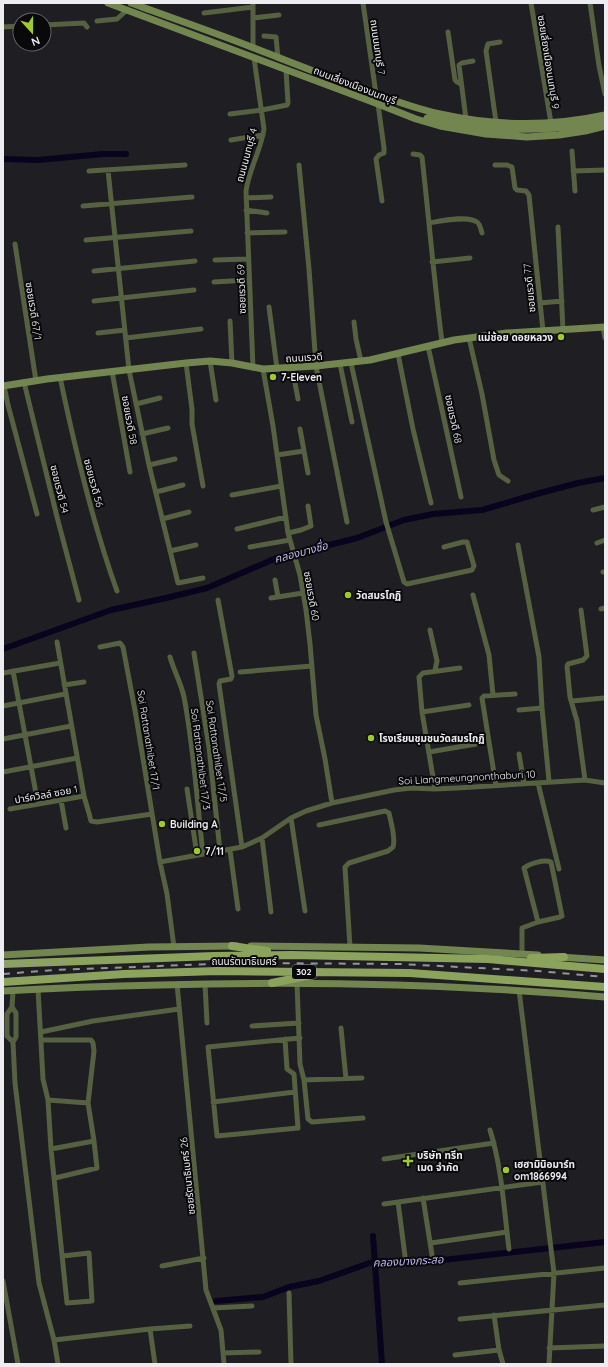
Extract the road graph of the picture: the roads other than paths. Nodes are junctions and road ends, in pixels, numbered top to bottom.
1 (108, 3) edge
2 (131, 3) edge
3 (363, 3) edge
4 (531, 3) edge
5 (590, 3) edge
6 (253, 5) edge
7 (127, 10) junction
8 (204, 13) dead end
9 (279, 15) dead end
10 (253, 18) junction
11 (97, 21) dead end
12 (52, 25) edge
13 (87, 27) dead end
14 (448, 32) dead end
15 (264, 36) dead end
16 (500, 42) dead end
17 (253, 48) junction
18 (254, 58) junction
19 (278, 58) junction
20 (473, 61) dead end
21 (286, 70) junction
22 (461, 84) junction
23 (376, 94) junction
24 (605, 94) edge
25 (378, 104) junction
26 (262, 110) junction
27 (400, 113) junction
28 (230, 114) dead end
29 (605, 115) edge
30 (466, 119) junction
31 (605, 121) edge
32 (496, 122) junction
33 (551, 123) junction
34 (605, 126) edge
35 (263, 135) junction
36 (231, 140) dead end
37 (572, 151) dead end
38 (413, 154) dead end
39 (185, 165) dead end
40 (299, 165) dead end
41 (495, 165) dead end
42 (108, 170) junction
43 (605, 170) edge
44 (89, 171) dead end
45 (573, 171) junction
46 (575, 191) dead end
47 (192, 197) dead end
48 (271, 197) dead end
49 (246, 198) junction
50 (382, 201) dead end
51 (112, 203) junction
52 (83, 206) dead end
53 (246, 209) junction
54 (267, 213) dead end
55 (429, 223) junction
56 (558, 227) dead end
57 (191, 231) dead end
58 (285, 232) dead end
59 (482, 233) dead end
60 (247, 234) junction
61 (115, 238) junction
62 (86, 240) dead end
63 (15, 244) dead end
64 (470, 258) dead end
65 (248, 259) junction
66 (215, 260) dead end
67 (195, 261) dead end
68 (432, 262) junction
69 (118, 268) junction
70 (94, 271) dead end
71 (249, 280) junction
72 (214, 282) dead end
73 (194, 290) dead end
74 (122, 298) junction
75 (94, 301) dead end
76 (562, 301) junction
77 (540, 303) junction
78 (269, 307) dead end
79 (230, 321) dead end
80 (354, 322) dead end
81 (604, 327) edge
82 (201, 329) dead end
83 (125, 330) junction
84 (563, 330) junction
85 (543, 331) junction
86 (98, 333) dead end
87 (126, 338) junction
88 (469, 338) junction
89 (605, 338) edge
90 (442, 342) junction
91 (428, 346) junction
92 (398, 354) junction
93 (210, 361) junction
94 (361, 361) junction
95 (186, 363) junction
96 (351, 363) junction
97 (232, 364) junction
98 (340, 364) junction
99 (316, 366) junction
100 (292, 367) junction
101 (253, 368) junction
102 (263, 369) junction
103 (277, 369) junction
104 (129, 370) junction
105 (112, 371) junction
106 (60, 377) junction
107 (36, 381) junction
108 (24, 382) junction
109 (4, 386) edge
110 (160, 398) dead end
111 (298, 399) dead end
112 (216, 400) dead end
113 (136, 404) junction
114 (352, 422) dead end
115 (168, 428) dead end
116 (300, 429) dead end
117 (142, 434) junction
118 (304, 450) junction
119 (277, 455) junction
120 (175, 459) dead end
121 (149, 465) junction
122 (130, 472) dead end
123 (308, 474) dead end
124 (508, 481) dead end
125 (183, 485) dead end
126 (203, 486) dead end
127 (281, 486) junction
128 (156, 492) junction
129 (232, 495) dead end
130 (461, 497) dead end
131 (431, 503) dead end
132 (308, 506) dead end
133 (605, 507) edge
134 (594, 510) dead end
135 (189, 512) dead end
136 (37, 514) dead end
137 (286, 517) junction
138 (162, 519) junction
139 (347, 522) dead end
140 (237, 529) dead end
141 (288, 533) junction
142 (290, 540) junction
143 (605, 540) edge
144 (597, 542) dead end
145 (196, 545) dead end
146 (518, 545) dead end
147 (250, 547) dead end
148 (444, 547) dead end
149 (170, 551) junction
150 (203, 578) dead end
151 (275, 580) dead end
152 (117, 591) dead end
153 (303, 593) junction
154 (473, 595) dead end
155 (278, 597) junction
156 (271, 598) dead end
157 (79, 600) dead end
158 (218, 600) dead end
159 (581, 610) dead end
160 (430, 630) dead end
161 (57, 642) dead end
162 (100, 647) dead end
163 (194, 653) dead end
164 (170, 657) dead end
165 (60, 663) junction
166 (312, 666) junction
167 (460, 668) dead end
168 (435, 670) junction
169 (13, 671) junction
170 (240, 672) dead end
171 (3, 673) edge
172 (84, 682) dead end
173 (64, 685) junction
174 (65, 694) junction
175 (515, 694) dead end
176 (493, 695) junction
177 (604, 698) edge
178 (572, 701) junction
179 (19, 703) junction
180 (469, 705) dead end
181 (3, 706) edge
182 (542, 708) junction
183 (519, 710) dead end
184 (422, 712) junction
185 (71, 726) junction
186 (25, 735) junction
187 (3, 739) edge
188 (476, 744) dead end
189 (429, 752) junction
190 (519, 754) dead end
191 (77, 758) junction
192 (31, 767) junction
193 (3, 772) edge
194 (584, 780) junction
195 (550, 781) junction
196 (538, 783) junction
197 (605, 783) edge
198 (524, 784) junction
199 (496, 786) junction
200 (187, 789) dead end
201 (435, 789) junction
202 (84, 796) junction
203 (61, 800) junction
204 (332, 803) junction
205 (38, 804) junction
206 (10, 809) dead end
207 (152, 814) junction
208 (291, 818) junction
209 (319, 826) dead end
210 (66, 828) dead end
211 (262, 838) junction
212 (242, 847) junction
213 (230, 850) junction
214 (220, 851) junction
215 (200, 854) junction
216 (160, 862) junction
217 (559, 869) dead end
218 (238, 909) dead end
219 (305, 911) dead end
220 (271, 912) dead end
221 (538, 922) junction
222 (232, 946) junction
223 (350, 946) junction
224 (174, 947) junction
225 (522, 954) junction
226 (3, 955) edge
227 (292, 955) junction
228 (564, 957) junction
229 (488, 959) junction
230 (605, 960) edge
231 (3, 964) edge
232 (605, 969) edge
233 (328, 972) junction
234 (3, 982) edge
235 (272, 983) junction
236 (297, 983) junction
237 (177, 984) junction
238 (205, 984) junction
239 (605, 987) edge
240 (38, 989) junction
241 (520, 990) junction
242 (3, 991) edge
243 (13, 991) junction
244 (605, 997) edge
245 (12, 1007) junction
246 (179, 1009) junction
247 (207, 1023) dead end
248 (299, 1023) junction
249 (252, 1026) dead end
250 (341, 1028) dead end
251 (41, 1032) junction
252 (300, 1038) junction
253 (285, 1039) junction
254 (42, 1040) junction
255 (13, 1042) junction
256 (362, 1078) dead end
257 (346, 1079) junction
258 (304, 1080) junction
259 (295, 1092) junction
260 (48, 1100) junction
261 (213, 1102) junction
262 (88, 1103) junction
263 (363, 1118) dead end
264 (490, 1130) dead end
265 (94, 1141) junction
266 (494, 1143) junction
267 (51, 1148) junction
268 (384, 1159) dead end
269 (55, 1178) junction
270 (543, 1182) junction
271 (502, 1188) junction
272 (423, 1198) junction
273 (398, 1202) junction
274 (384, 1204) dead end
275 (507, 1232) junction
276 (431, 1243) junction
277 (509, 1249) dead end
278 (432, 1255) dead end
279 (63, 1256) junction
280 (405, 1256) dead end
281 (204, 1258) junction
282 (162, 1266) dead end
283 (605, 1268) edge
284 (554, 1273) junction
285 (3, 1281) edge
286 (460, 1283) dead end
287 (289, 1293) dead end
288 (605, 1305) edge
289 (252, 1306) dead end
290 (213, 1308) junction
291 (551, 1310) junction
292 (494, 1315) junction
293 (460, 1319) dead end
294 (190, 1326) dead end
295 (150, 1329) junction
296 (54, 1340) junction
297 (605, 1346) edge
298 (549, 1348) junction
299 (499, 1350) junction
300 (258, 1352) dead end
301 (223, 1353) junction
302 (455, 1355) dead end
303 (18, 1364) edge
304 (58, 1364) edge
305 (155, 1364) edge
306 (224, 1364) edge
307 (291, 1364) edge
308 (504, 1364) edge
309 (549, 1364) edge

1 - 7 main road, ถนนเลี่ยงเมืองนนทบุรี
2 - 17 main road, ถนนเลี่ยงเมืองนนทบุรี
3 - 23 street, ถนนนนทบุรี 7
4 - 33 street, ซอยเลี่ยงเมืองนนทบุรี 9
5 - 24 street
6 - 8 street
6 - 10 street
7 - 11 street
7 - 18 main road, ถนนเลี่ยงเมืองนนทบุรี
9 - 10 street
10 - 17 street
12 - 13 street
14 - 22 street
15 - 19 street
16 - 32 street
17 - 19 main road, ถนนเลี่ยงเมืองนนทบุรี
18 - 21 main road, ถนนเลี่ยงเมืองนนทบุรี
18 - 26 street, ถนนนนทบุรี 4
19 - 23 main road, ถนนเลี่ยงเมืองนนทบุรี
20 - 22 street
21 - 25 main road, ถนนเลี่ยงเมืองนนทบุรี
21 - 26 street
22 - 30 street
23 - 30 main road, ถนนเลี่ยงเมืองนนทบุรี
25 - 27 main road, ถนนเลี่ยงเมืองนนทบุรี
25 - 50 street
26 - 28 street
26 - 35 street, ถนนนนทบุรี 4
27 - 31 main road
27 - 34 main road, ถนนเลี่ยงเมืองนนทบุรี
29 - 33 main road, ถนนเลี่ยงเมืองนนทบุรี
30 - 32 main road, ถนนเลี่ยงเมืองนนทบุรี
32 - 33 main road, ถนนเลี่ยงเมืองนนทบุรี
35 - 36 street
35 - 49 street, ถนนนนทบุรี 4
37 - 45 street
38 - 55 street
39 - 42 street
40 - 99 street
41 - 77 street, ซอยเรวดี 77
42 - 44 street
42 - 51 street
43 - 45 street
45 - 46 street
47 - 51 street
48 - 49 street
49 - 53 street, ถนนนนทบุรี 4
51 - 52 street
51 - 61 street
53 - 54 street
53 - 60 street, ซอยเรวดี 69
55 - 59 street
55 - 68 street
56 - 76 street
57 - 61 street
58 - 60 street
60 - 65 street, ซอยเรวดี 69
61 - 62 street
61 - 69 street
63 - 107 street, ซอยเรวดี 67/1
64 - 68 street
65 - 66 street
65 - 71 street, ซอยเรวดี 69
67 - 69 street
68 - 90 street
69 - 70 street
69 - 74 street
71 - 72 street
71 - 101 street, ซอยเรวดี 69
73 - 74 street
74 - 75 street
74 - 83 street
76 - 77 street
76 - 84 street
77 - 85 street, ซอยเรวดี 77
78 - 103 street
79 - 97 street
80 - 94 street
81 - 84 main road, ถนนเรวดี
81 - 89 street
82 - 87 street
83 - 86 street
83 - 87 street
84 - 85 main road, ถนนเรวดี
85 - 88 main road, ถนนเรวดี
87 - 104 street
88 - 90 main road, ถนนเรวดี
88 - 124 street
90 - 91 main road, ถนนเรวดี
91 - 92 main road, ถนนเรวดี
91 - 130 street, ซอยเรวดี 68
92 - 94 main road, ถนนเรวดี
92 - 131 street
93 - 95 main road, ถนนเรวดี
93 - 97 main road, ถนนเรวดี
93 - 112 street
94 - 96 main road, ถนนเรวดี
95 - 104 main road, ถนนเรวดี
95 - 126 street
96 - 98 main road, ถนนเรวดี
96 - 148 street
97 - 101 main road, ถนนเรวดี
98 - 99 main road, ถนนเรวดี
98 - 114 street
99 - 100 main road, ถนนเรวดี
99 - 139 street
100 - 103 main road, ถนนเรวดี
100 - 111 street
101 - 102 main road, ถนนเรวดี
102 - 103 main road, ถนนเรวดี
102 - 119 street, ซอยเรวดี 60
104 - 105 main road, ถนนเรวดี
104 - 113 street
105 - 106 main road, ถนนเรวดี
105 - 122 street, ซอยเรวดี 58
106 - 107 main road, ถนนเรวดี
106 - 152 street, ซอยเรวดี 56
107 - 108 main road, ถนนเรวดี
108 - 109 main road, ถนนเรวดี
108 - 157 street, ซอยเรวดี 54
109 - 136 street
110 - 113 street
113 - 117 street
115 - 117 street
116 - 118 street
117 - 121 street
118 - 119 street
118 - 123 street
119 - 127 street, ซอยเรวดี 60
120 - 121 street
121 - 128 street
125 - 128 street
127 - 129 street
127 - 137 street, ซอยเรวดี 60
128 - 138 street
132 - 141 street
133 - 134 street
135 - 138 street
137 - 140 street
137 - 141 street, ซอยเรวดี 60
138 - 149 street
141 - 142 street, ซอยเรวดี 60
142 - 147 street
142 - 153 street, ซอยเรวดี 60
143 - 144 street
145 - 149 street
146 - 182 street
149 - 150 street
151 - 155 street
153 - 155 street
153 - 166 street, ซอยเรวดี 60
154 - 176 street
155 - 156 street
158 - 212 street
159 - 178 street
160 - 168 street
161 - 165 street
162 - 207 street, Soi Rattanathibet 17/1
163 - 214 street, Soi Rattanathibet 17/5
164 - 215 street, Soi Rattanathibet 17/3
165 - 169 street
165 - 173 street
166 - 170 street
166 - 204 street, ซอยเรวดี 60
167 - 168 street
168 - 184 street
169 - 171 street
169 - 179 street
172 - 173 street
173 - 174 street
174 - 179 street
174 - 185 street
175 - 176 street
176 - 199 street
177 - 178 street
178 - 194 street
179 - 181 street
179 - 186 street
180 - 184 street
182 - 183 street
182 - 195 street
184 - 189 street
185 - 186 street
185 - 191 street
186 - 187 street
186 - 192 street
188 - 189 street
189 - 201 street
190 - 198 street
191 - 192 street
191 - 202 street
192 - 193 street
192 - 205 street
194 - 195 street, Soi Liangmeungnonthaburi 10
194 - 197 street, Soi Liangmeungnonthaburi 10
195 - 196 street, Soi Liangmeungnonthaburi 10
196 - 198 street, Soi Liangmeungnonthaburi 10
196 - 217 street
198 - 199 street, Soi Liangmeungnonthaburi 10
199 - 201 street, Soi Liangmeungnonthaburi 10
200 - 215 street
201 - 204 street, Soi Liangmeungnonthaburi 10
202 - 203 street, ปาร์ควิลล์ ซอย 1
202 - 207 street
203 - 205 street, ปาร์ควิลล์ ซอย 1
203 - 210 street
204 - 208 street, Soi Liangmeungnonthaburi 10
205 - 206 street, ปาร์ควิลล์ ซอย 1
207 - 216 street, Soi Rattanathibet 17/1
208 - 211 street, Soi Liangmeungnonthaburi 10
208 - 219 street
209 - 223 street
211 - 212 street, Soi Liangmeungnonthaburi 10
211 - 220 street
212 - 213 street, Soi Liangmeungnonthaburi 10
213 - 214 street, Soi Liangmeungnonthaburi 10
213 - 218 street
214 - 215 street, Soi Liangmeungnonthaburi 10
215 - 216 street, Soi Liangmeungnonthaburi 10
216 - 224 street, Soi Rattanathibet 17/1
221 - 221 street
221 - 225 street
222 - 223 main road, ถนนรัตนาธิเบศร์
222 - 224 main road, ถนนรัตนาธิเบศร์
222 - 227 main road
223 - 225 main road, ถนนรัตนาธิเบศร์
224 - 226 main road, ถนนรัตนาธิเบศร์
225 - 228 main road, ถนนรัตนาธิเบศร์
227 - 229 main road, ถนนรัตนาธิเบศร์ / 302
227 - 231 main road, ถนนรัตนาธิเบศร์ / 302
228 - 229 main road
228 - 230 main road, ถนนรัตนาธิเบศร์
229 - 232 main road, ถนนรัตนาธิเบศร์ / 302
233 - 234 main road, ถนนรัตนาธิเบศร์ / 302
233 - 235 main road
233 - 239 main road, ถนนรัตนาธิเบศร์ / 302
235 - 236 main road, 302
235 - 238 main road, 302
236 - 241 main road, 302
236 - 248 street
237 - 238 main road, 302
237 - 240 main road, 302
237 - 246 street, ซอยรัตนาธิเบศร์ 26
238 - 247 street
240 - 243 main road, 302
240 - 251 street
241 - 244 main road, 302
241 - 270 street
242 - 243 main road, 302
243 - 245 street
245 - 255 street
245 - 255 street
246 - 251 street
246 - 281 street, ซอยรัตนาธิเบศร์ 26
248 - 249 street
248 - 252 street
250 - 257 street
251 - 254 street
252 - 253 street
252 - 258 street
253 - 259 street
253 - 261 street
254 - 260 street
254 - 262 street
255 - 296 street
256 - 257 street
257 - 258 street
258 - 263 street
259 - 261 street
259 - 261 street
260 - 262 street
260 - 267 street
262 - 265 street
264 - 266 street
265 - 267 street
265 - 269 street
266 - 268 street
266 - 271 street
267 - 269 street
269 - 279 street
270 - 271 street
270 - 284 street
271 - 272 street
271 - 275 street
272 - 273 street
272 - 276 street
273 - 274 street
273 - 280 street
275 - 276 street
275 - 277 street
276 - 278 street
279 - 279 street
281 - 282 street
281 - 290 street, ซอยรัตนาธิเบศร์ 26
283 - 284 street
284 - 286 street
284 - 291 street
285 - 303 street
287 - 307 street
288 - 291 street
289 - 290 street
290 - 301 street, ซอยรัตนาธิเบศร์ 26
291 - 292 street
291 - 298 street
292 - 293 street
292 - 299 street
294 - 295 street
295 - 296 street
295 - 305 street
296 - 304 street
297 - 298 street
298 - 309 street
299 - 302 street
299 - 308 street
300 - 301 street
301 - 306 street, ซอยรัตนาธิเบศร์ 26

